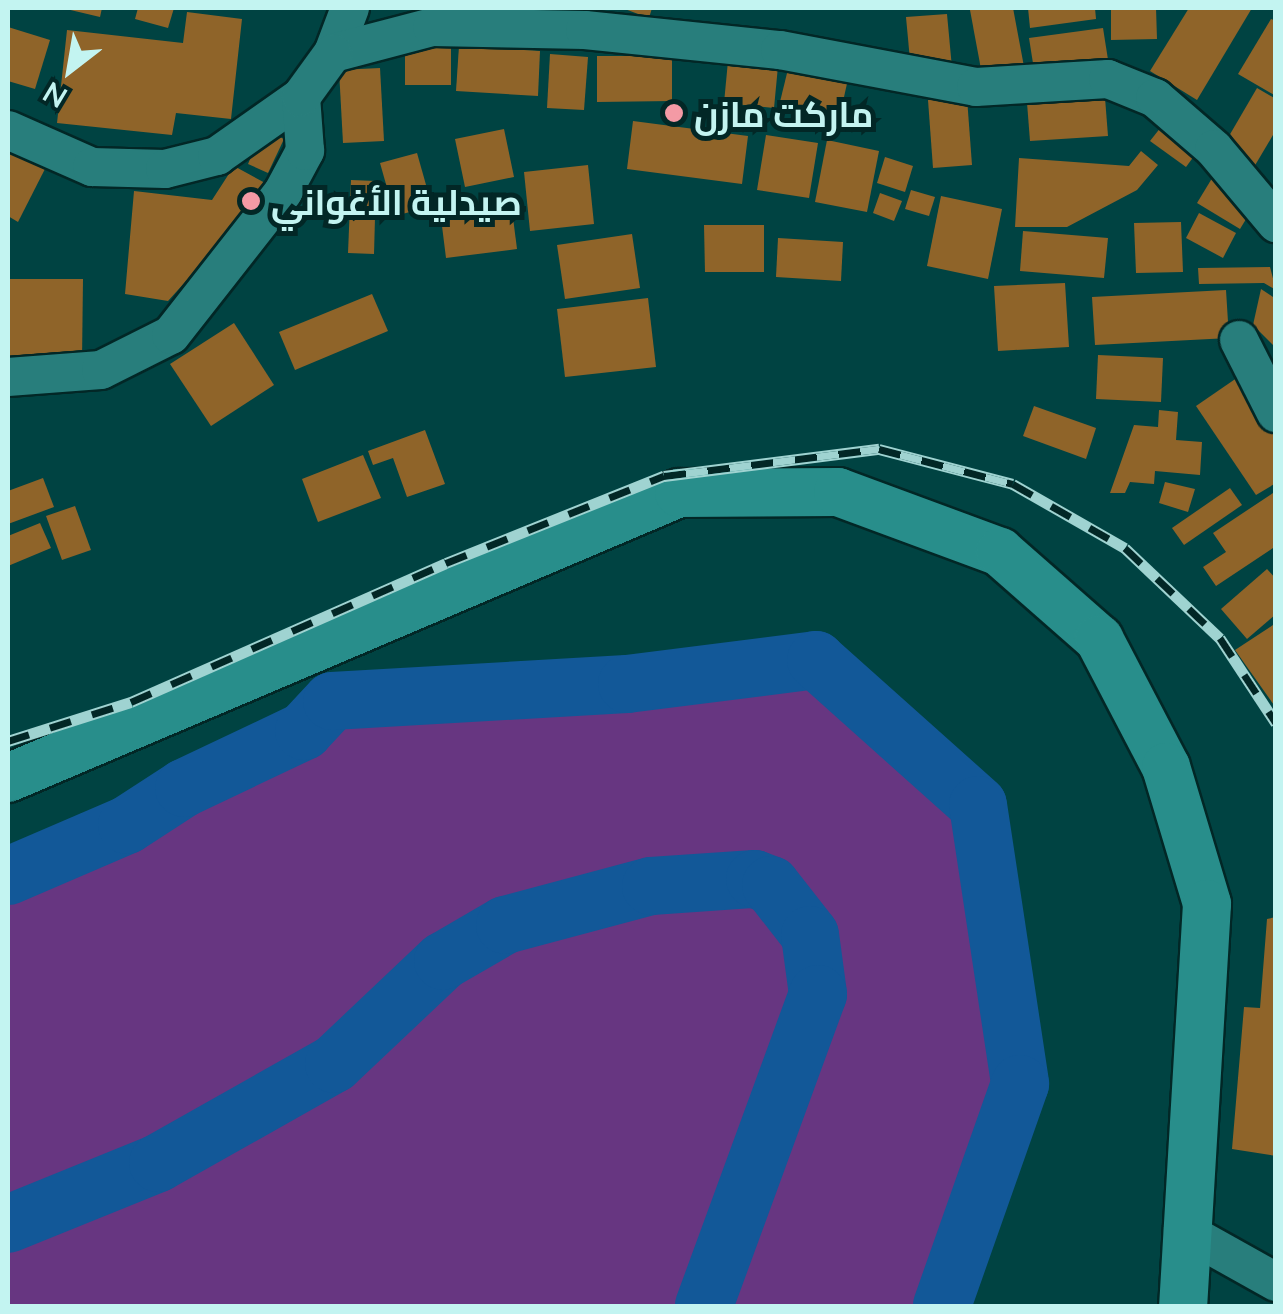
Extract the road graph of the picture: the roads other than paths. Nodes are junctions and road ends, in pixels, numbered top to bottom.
1 (350, 8) edge
2 (333, 52) junction
3 (300, 98) junction
4 (8, 130) edge
5 (1276, 222) edge
6 (1240, 340) dead end
7 (8, 376) edge
8 (1276, 414) edge
9 (8, 778) edge
10 (1183, 1230) junction
11 (1276, 1282) edge
12 (1183, 1306) edge

1 - 2 street
2 - 3 street
2 - 5 street
3 - 4 street
3 - 7 street
6 - 8 street
9 - 10 main road
10 - 11 street
10 - 12 main road

